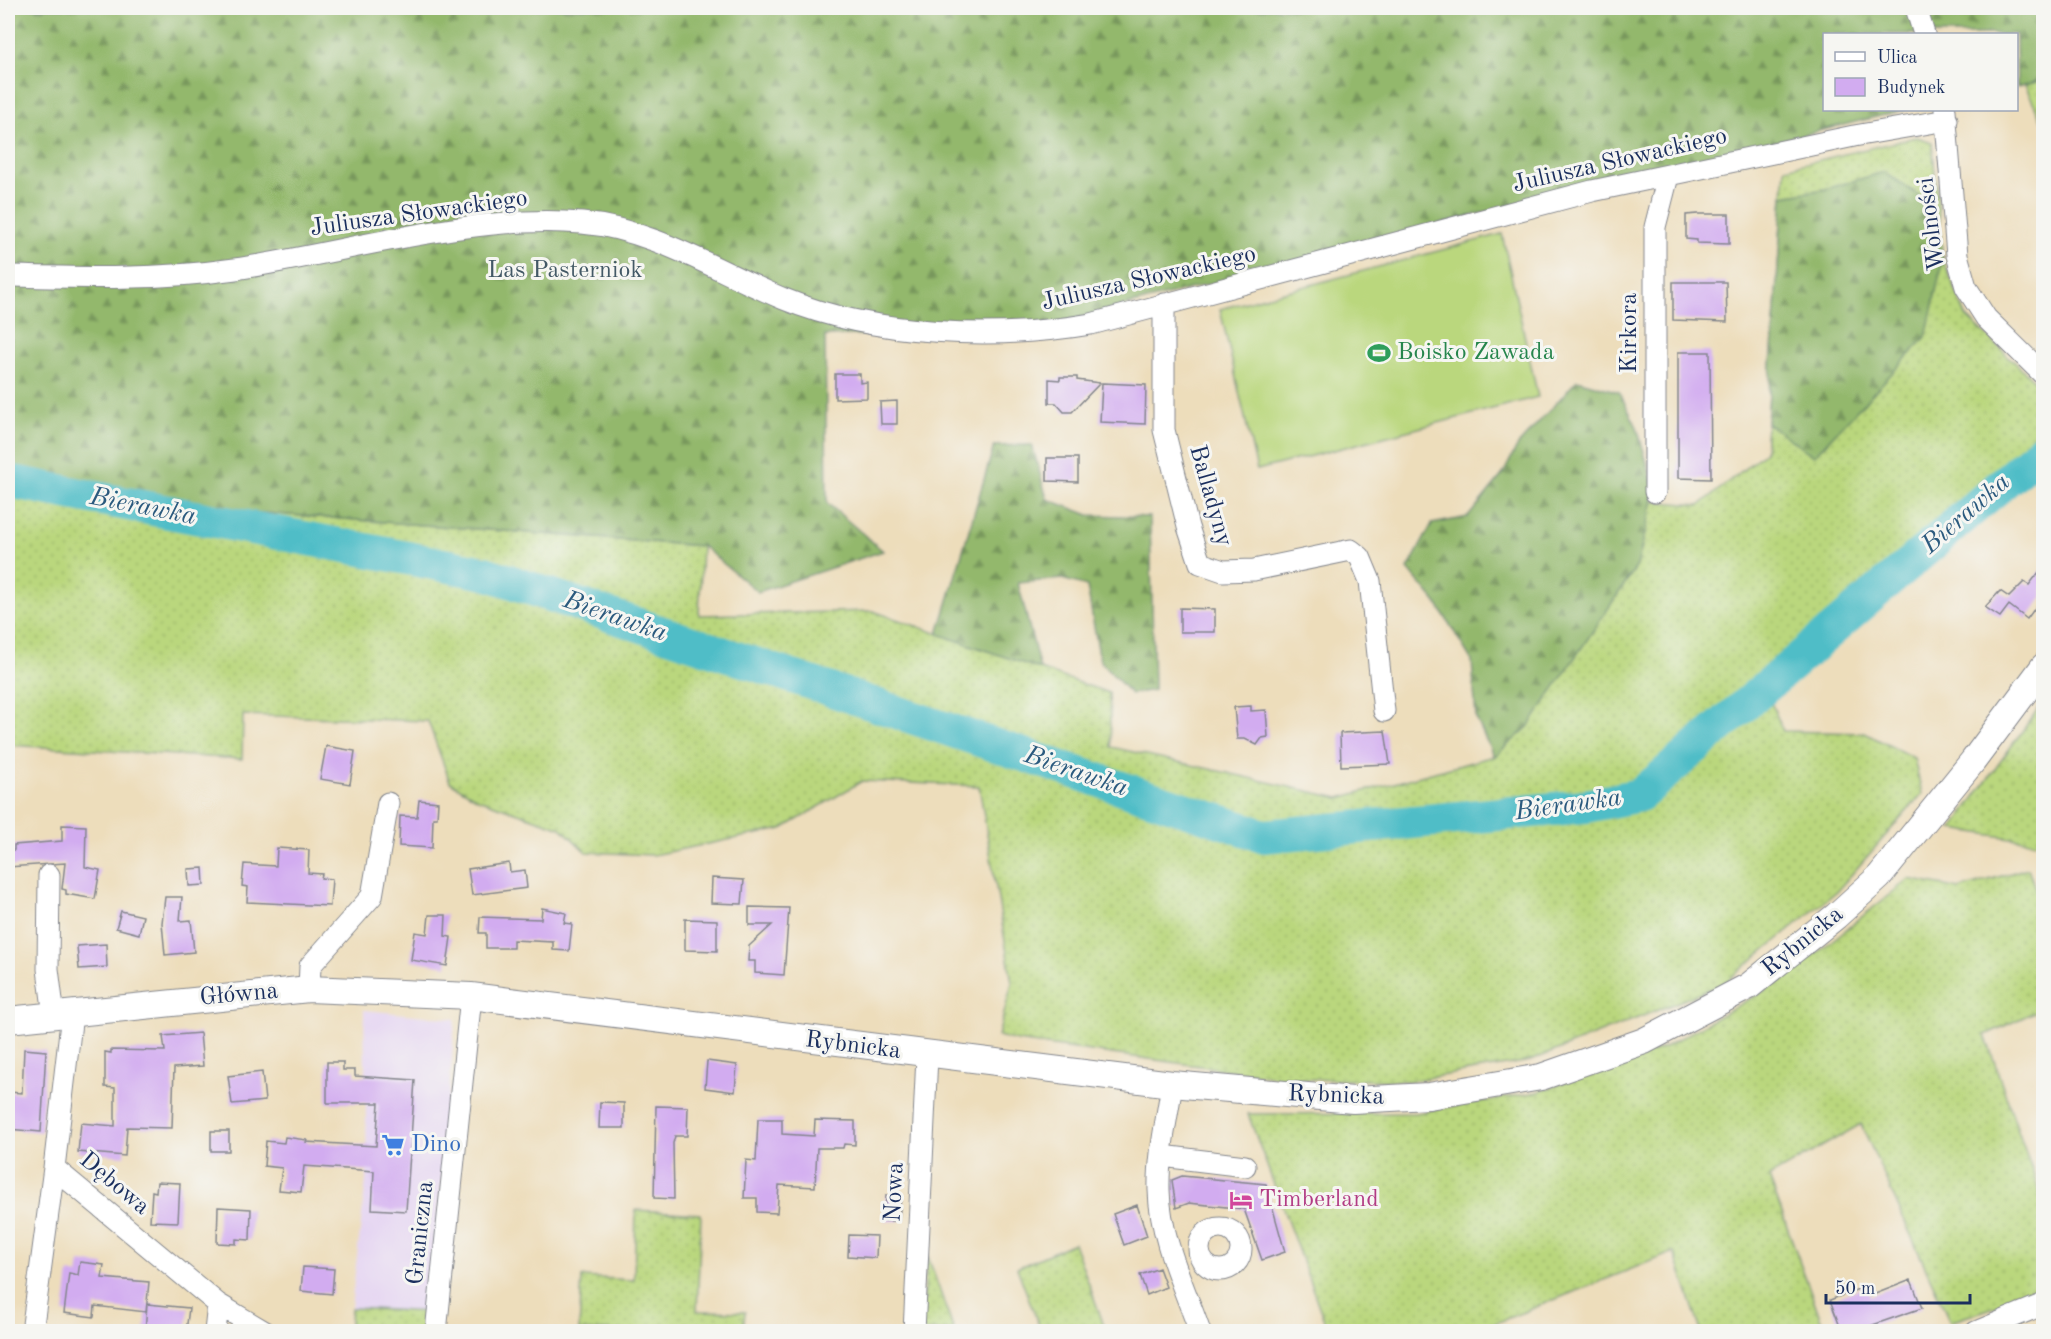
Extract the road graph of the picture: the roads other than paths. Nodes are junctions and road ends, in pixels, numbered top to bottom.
1 (1916, 8) edge
2 (1924, 33) edge
3 (1946, 115) edge
4 (1668, 176) junction
5 (8, 276) edge
6 (1164, 304) junction
7 (2043, 375) edge
8 (1655, 492) dead end
9 (2043, 666) edge
10 (1384, 711) dead end
11 (388, 803) dead end
12 (49, 875) dead end
13 (309, 989) junction
14 (471, 996) junction
15 (63, 1015) junction
16 (8, 1025) edge
17 (927, 1056) junction
18 (1172, 1084) junction
19 (1162, 1156) junction
20 (1245, 1166) dead end
21 (54, 1168) junction
22 (1200, 1257) dead end
23 (1176, 1266) junction
24 (218, 1304) junction
25 (2043, 1304) edge
26 (32, 1332) edge
27 (215, 1332) edge
28 (265, 1332) edge
29 (436, 1332) edge
30 (914, 1332) edge
31 (1200, 1332) edge
32 (1976, 1332) edge

1 - 2 street
3 - 4 street, Juliusza Słowackiego
3 - 7 street, Wolności
4 - 6 street, Juliusza Słowackiego
4 - 8 street, Kirkora
5 - 6 street, Juliusza Słowackiego
6 - 10 street, Balladyny
9 - 18 main road, Rybnicka
11 - 13 street
12 - 15 street, Dębowa
13 - 14 main road, Główna
13 - 15 main road, Główna
14 - 17 main road, Rybnicka
14 - 29 street, Graniczna
15 - 16 main road, Główna
15 - 21 street, Dębowa
17 - 18 main road, Rybnicka
17 - 30 street, Nowa
18 - 19 street
19 - 20 street
19 - 23 street
21 - 24 street, Dębowa
21 - 26 street
22 - 23 street
23 - 31 street
24 - 27 street
24 - 28 street, Dębowa
25 - 32 street

